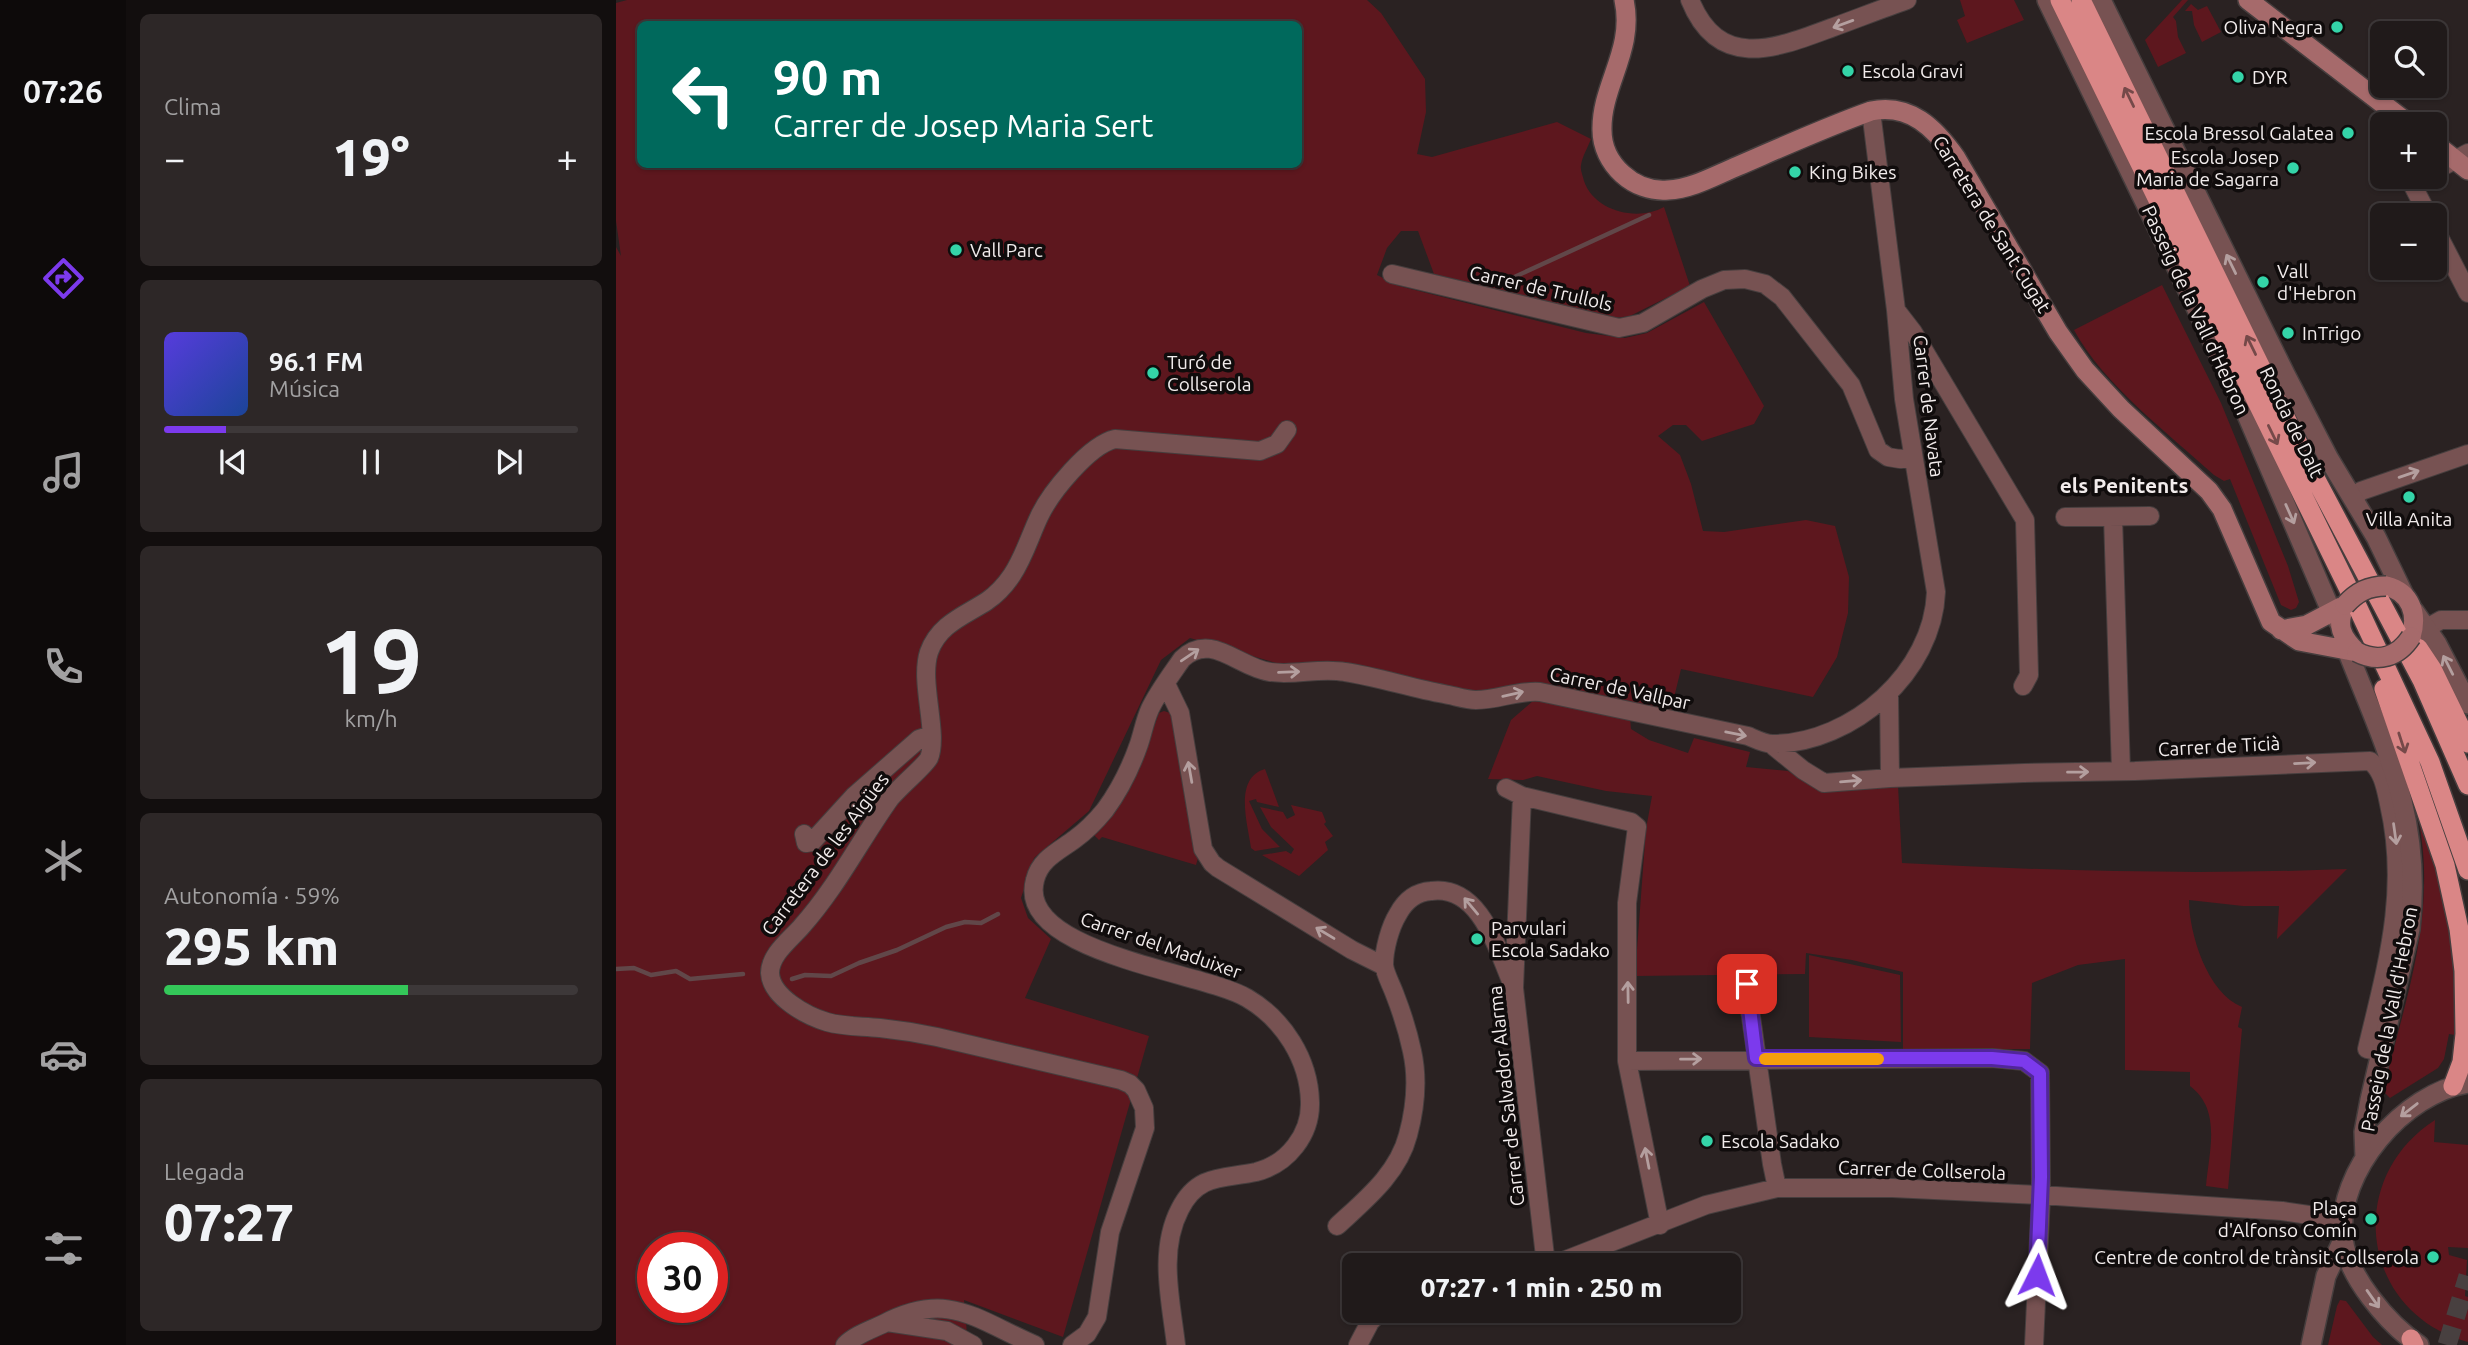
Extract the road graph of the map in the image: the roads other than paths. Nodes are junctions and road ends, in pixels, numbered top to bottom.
1 (1624, 0) edge
2 (1690, 0) edge
3 (1907, 0) edge
4 (2047, 0) edge
5 (2060, 0) edge
6 (2081, 0) edge
7 (2101, 0) edge
8 (2248, 0) edge
9 (1871, 111) junction
10 (2393, 112) edge
11 (2447, 151) edge
12 (2464, 161) edge
13 (2447, 167) edge
14 (2447, 252) edge
15 (1392, 274) dead end
16 (2468, 293) edge
17 (1896, 310) junction
18 (1287, 430) dead end
19 (2468, 454) edge
20 (1913, 457) junction
21 (2353, 498) junction
22 (2150, 516) dead end
23 (2065, 517) dead end
24 (2113, 517) junction
25 (2379, 584) junction
26 (2409, 603) junction
27 (2468, 620) edge
28 (2346, 627) junction
29 (2281, 631) junction
30 (2417, 632) junction
31 (1166, 684) junction
32 (2023, 686) dead end
33 (1889, 694) junction
34 (2468, 704) edge
35 (931, 735) junction
36 (2468, 743) edge
37 (1771, 744) junction
38 (2120, 771) junction
39 (1890, 778) junction
40 (2468, 785) edge
41 (804, 834) dead end
42 (2468, 870) edge
43 (1039, 871) joint
44 (1384, 966) junction
45 (1745, 975) dead end
46 (1514, 988) junction
47 (2381, 1052) junction
48 (1756, 1058) junction
49 (1627, 1061) junction
50 (2461, 1084) edge
51 (2365, 1158) junction
52 (1777, 1188) junction
53 (2041, 1195) junction
54 (1660, 1225) junction
55 (1337, 1226) dead end
56 (2343, 1230) junction
57 (1545, 1253) edge
58 (1585, 1253) edge
59 (887, 1322) junction
60 (1369, 1323) edge
61 (2414, 1343) edge
62 (845, 1345) edge
63 (973, 1345) edge
64 (1035, 1345) edge
65 (1072, 1345) edge
66 (1176, 1345) edge
67 (1358, 1345) edge
68 (2034, 1345) edge
69 (2311, 1345) edge

1 - 9 main road, Carretera de Sant Cugat
3 -> 2 street
4 -> 28 street, Passeig de la Vall d'Hebron
5 -> 28 highway, Ronda de Dalt
25 -> 6 highway, Ronda de Dalt
21 -> 7 street
8 - 10 main road
9 - 17 street, Carrer de Navata
9 - 29 main road, Carretera de Sant Cugat
11 - 12 main road
12 - 13 street
14 - 16 street
15 - 20 street, Carrer de Trullols
17 - 20 street, Carrer de Navata
17 - 32 street
18 - 35 street, Carretera de les Aigües
21 -> 19 street
20 - 33 street, Carrer de Navata
21 - 26 street
22 - 24 street
23 - 24 street
24 - 38 street
25 - 26 main road
25 - 28 main road, bridge
25 - 36 highway
25 - 40 highway, Ronda de Dalt
26 - 30 main road
27 - 30 street
28 - 29 main road
28 - 29 main road
28 - 30 main road, bridge
28 - 42 highway, Ronda de Dalt
28 - 47 street, Passeig de la Vall d'Hebron
28 -> 50 highway
34 -> 30 street
31 -> 37 street, Carrer de Vallpar
31 - 43 street, Carrer de Vallpar
44 -> 31 street
33 - 37 street, Carrer de Vallpar
33 - 39 street
35 - 41 street
35 - 65 street, Carretera de les Aigües
37 -> 39 street, Carrer de Ticià
39 -> 38 street, Carrer de Ticià
38 -> 47 street, Carrer de Ticià
43 - 66 street, Carrer del Maduixer
46 -> 44 street
44 - 55 street
45 - 48 street
49 -> 46 street, Carrer de Salvador Alarma
46 - 57 street, Carrer de Salvador Alarma
47 - 51 street, Passeig de la Vall d'Hebron
49 -> 48 street
48 - 52 street
48 - 53 street
54 -> 49 street
50 -> 51 street
51 - 56 street
52 - 53 street, Carrer de Collserola
52 - 54 street, Carrer de Collserola
53 - 56 street, Carrer de Collserola
53 - 68 street
54 - 58 street, Carrer de Collserola
56 -> 61 street
56 - 69 street
59 - 62 street
59 - 63 street
59 - 64 street
60 - 67 street

